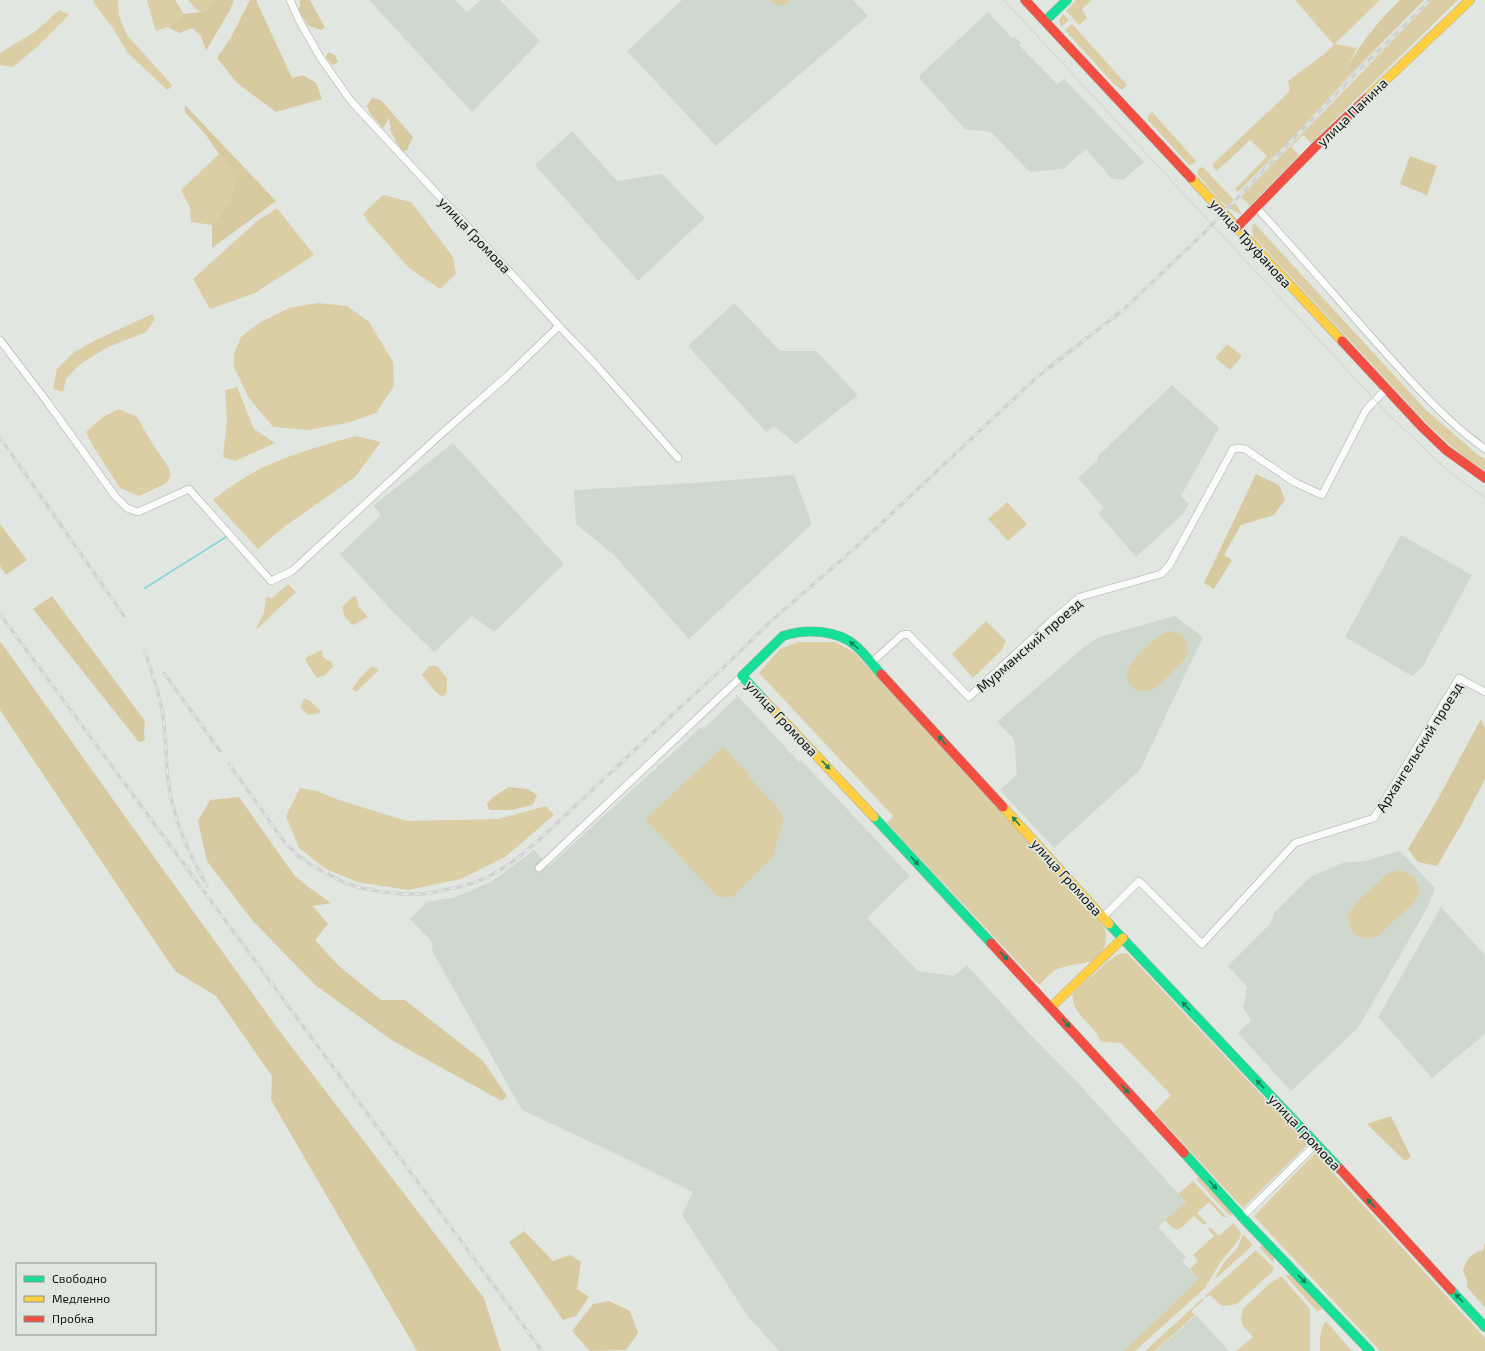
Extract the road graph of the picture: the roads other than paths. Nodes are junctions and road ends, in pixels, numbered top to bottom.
1 (290, 0) edge
2 (1025, 0) edge
3 (1067, 0) edge
4 (1470, 0) edge
5 (1045, 21) junction
6 (1256, 207) junction
7 (1237, 227) junction
8 (559, 326) junction
9 (0, 340) edge
10 (1386, 389) junction
11 (1485, 449) edge
12 (678, 458) dead end
13 (1485, 478) edge
14 (872, 662) junction
15 (742, 676) junction
16 (1485, 692) edge
17 (539, 868) dead end
18 (1103, 917) junction
19 (1123, 938) junction
20 (1052, 1007) junction
21 (1317, 1144) junction
22 (1242, 1217) junction
23 (1485, 1327) edge
24 (1370, 1351) edge

1 - 8 street, улица Громова
2 - 5 street, улица Труфанова
3 - 5 street
4 - 6 street, улица Панина
5 - 7 street, улица Труфанова
6 - 7 street, улица Панина
6 - 11 street
7 - 10 street, улица Труфанова
8 - 9 street
8 - 12 street, улица Громова
10 - 13 street, улица Труфанова
10 - 14 street, Мурманский проезд
14 -> 15 street, улица Громова
18 -> 14 street, улица Громова
15 - 17 street
15 -> 20 street, улица Громова
16 - 18 street, Архангельский проезд
18 - 19 street, улица Громова
19 - 20 street
21 -> 19 street, улица Громова
20 -> 22 street, улица Громова
21 - 22 street
23 -> 21 street, улица Громова
22 -> 24 street, улица Громова

